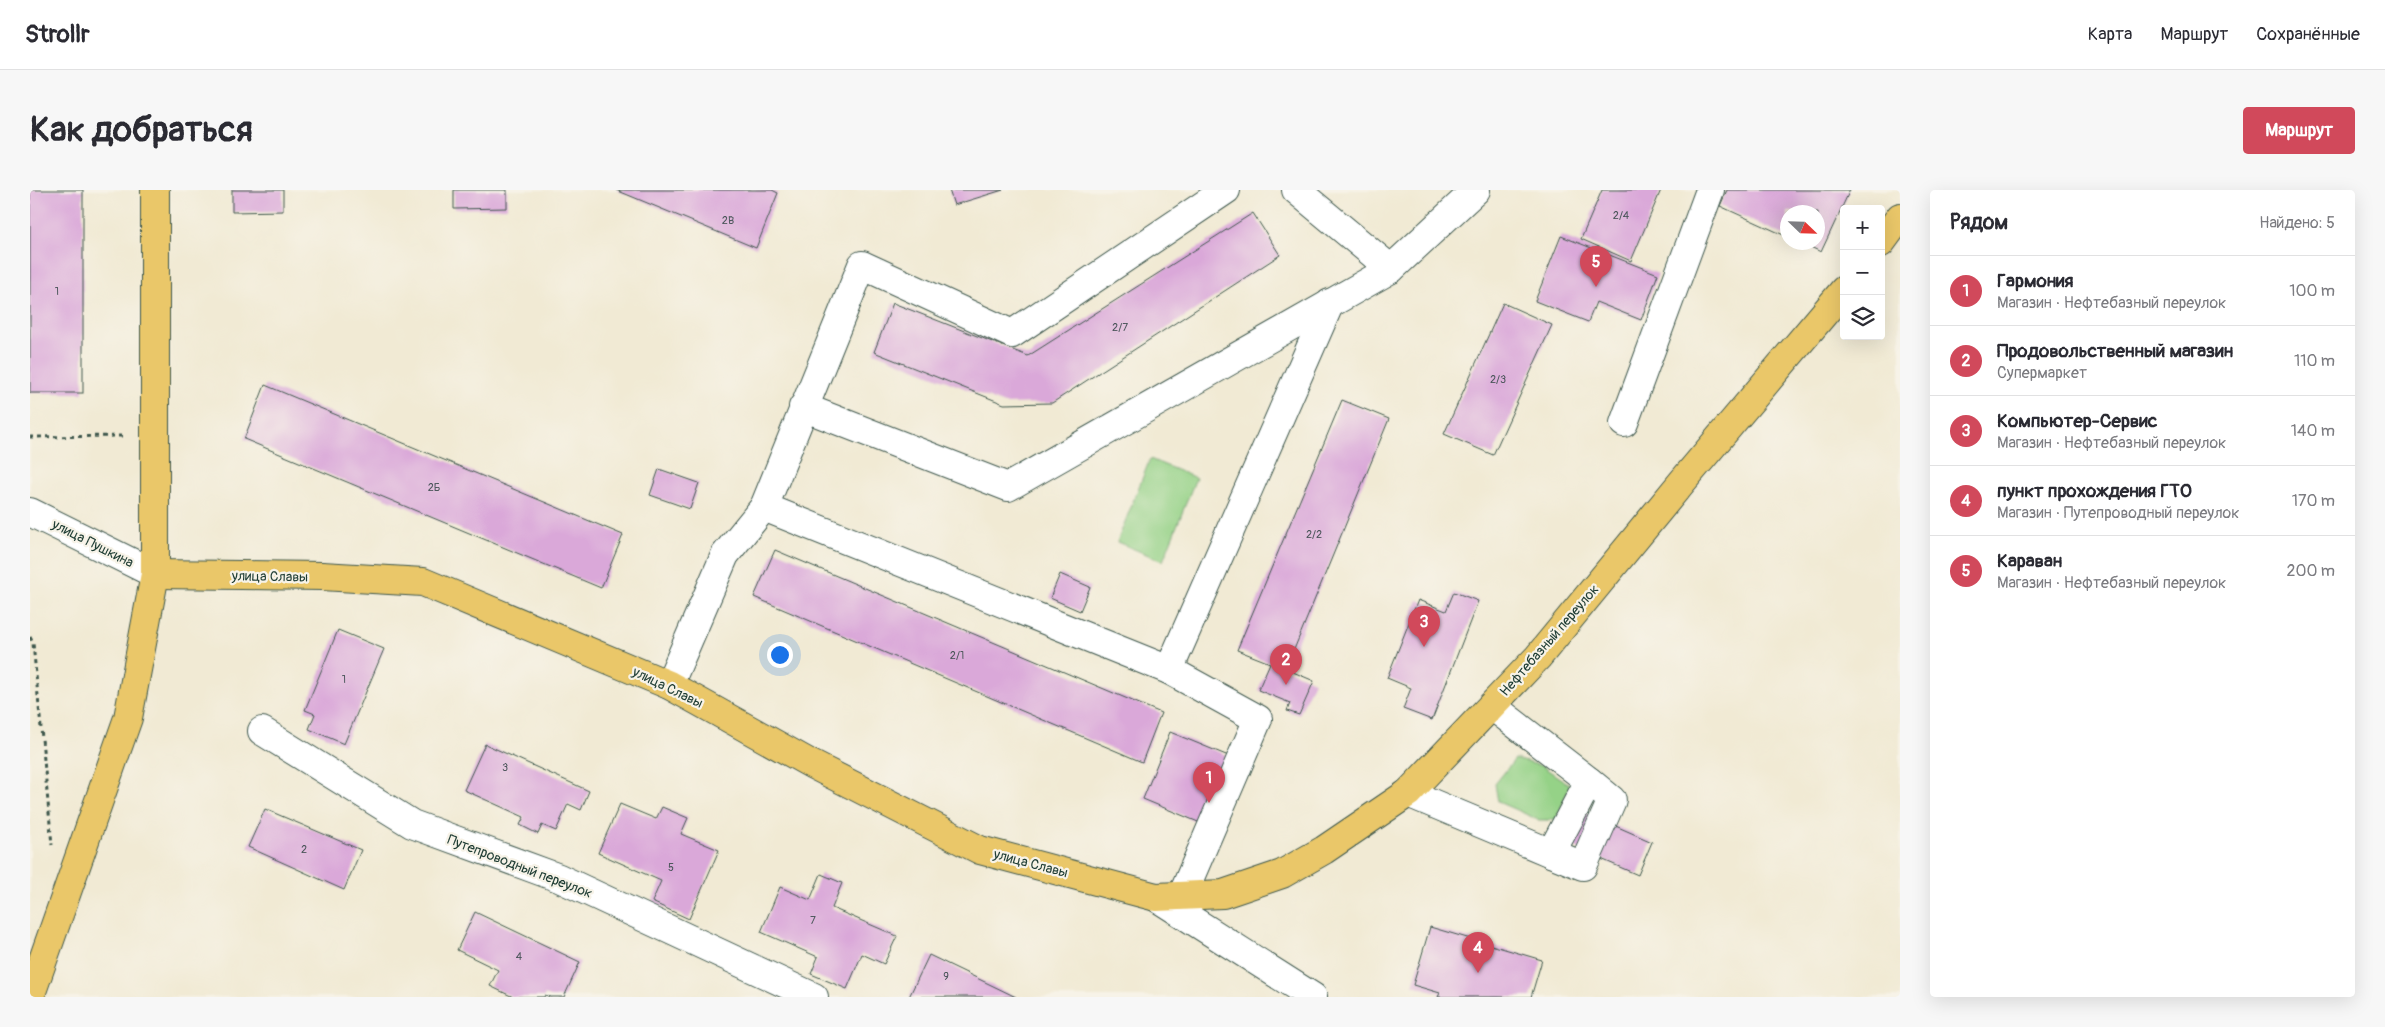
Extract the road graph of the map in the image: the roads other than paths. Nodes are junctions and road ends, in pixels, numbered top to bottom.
1 (154, 190) edge
2 (1226, 190) edge
3 (1296, 190) edge
4 (1476, 190) edge
5 (1710, 190) edge
6 (1900, 217) edge
7 (1885, 237) edge
8 (1391, 269) junction
9 (1840, 295) edge
10 (1330, 304) junction
11 (803, 407) junction
12 (1624, 423) dead end
13 (764, 507) junction
14 (30, 512) edge
15 (155, 574) junction
16 (1169, 670) junction
17 (669, 685) junction
18 (1492, 706) junction
19 (262, 731) dead end
20 (1408, 793) junction
21 (1169, 896) junction
22 (30, 997) edge
23 (814, 997) edge
24 (1313, 997) edge

1 - 15 main road
2 - 11 street
3 - 8 street
4 - 8 street
5 - 12 street
6 - 7 main road
8 - 10 street
9 - 18 main road, Нефтебазный переулок
10 - 11 street
10 - 16 street
11 - 13 street
13 - 16 street
13 - 17 street
14 - 15 street, улица Пушкина
15 - 17 main road, улица Славы
15 - 22 main road
16 - 21 street
17 - 21 main road, улица Славы
18 - 20 main road, Нефтебазный переулок
18 - 20 street
19 - 23 street, Путепроводный переулок
20 - 21 main road, Нефтебазный переулок
21 - 24 street

